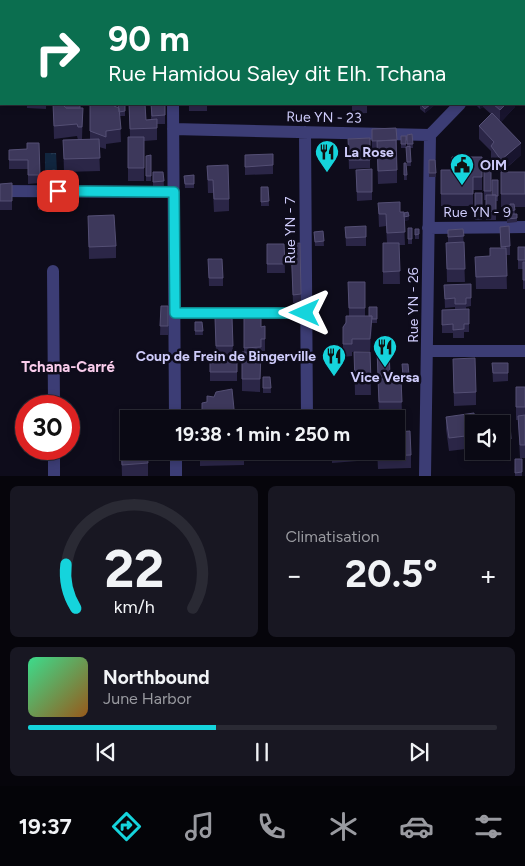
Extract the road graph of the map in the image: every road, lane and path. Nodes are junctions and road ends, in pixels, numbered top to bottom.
1 (173, 105) edge
2 (459, 105) edge
3 (173, 129) junction
4 (305, 132) junction
5 (430, 135) junction
6 (0, 191) edge
7 (174, 192) junction
8 (525, 227) edge
9 (428, 228) junction
10 (53, 271) dead end
11 (175, 313) junction
12 (305, 313) junction
13 (428, 351) junction
14 (525, 351) edge
15 (54, 395) edge
16 (175, 410) edge
17 (307, 410) edge
18 (54, 460) edge
19 (176, 460) edge
20 (54, 476) edge
21 (176, 476) edge
22 (425, 476) edge

1 - 3 street
2 - 5 street
3 - 4 street, Rue YN - 23
3 - 7 street
4 - 5 street, Rue YN - 23
4 - 12 street, Rue YN - 7
5 - 9 street, Rue YN - 26
6 - 7 street
7 - 11 street
8 - 9 street, Rue YN - 9
9 - 13 street, Rue YN - 26
10 - 15 street
11 - 12 street
11 - 16 street
12 - 17 street, Rue YN - 7
13 - 14 street
13 - 22 street, Rue YN - 26
18 - 20 street
19 - 21 street

